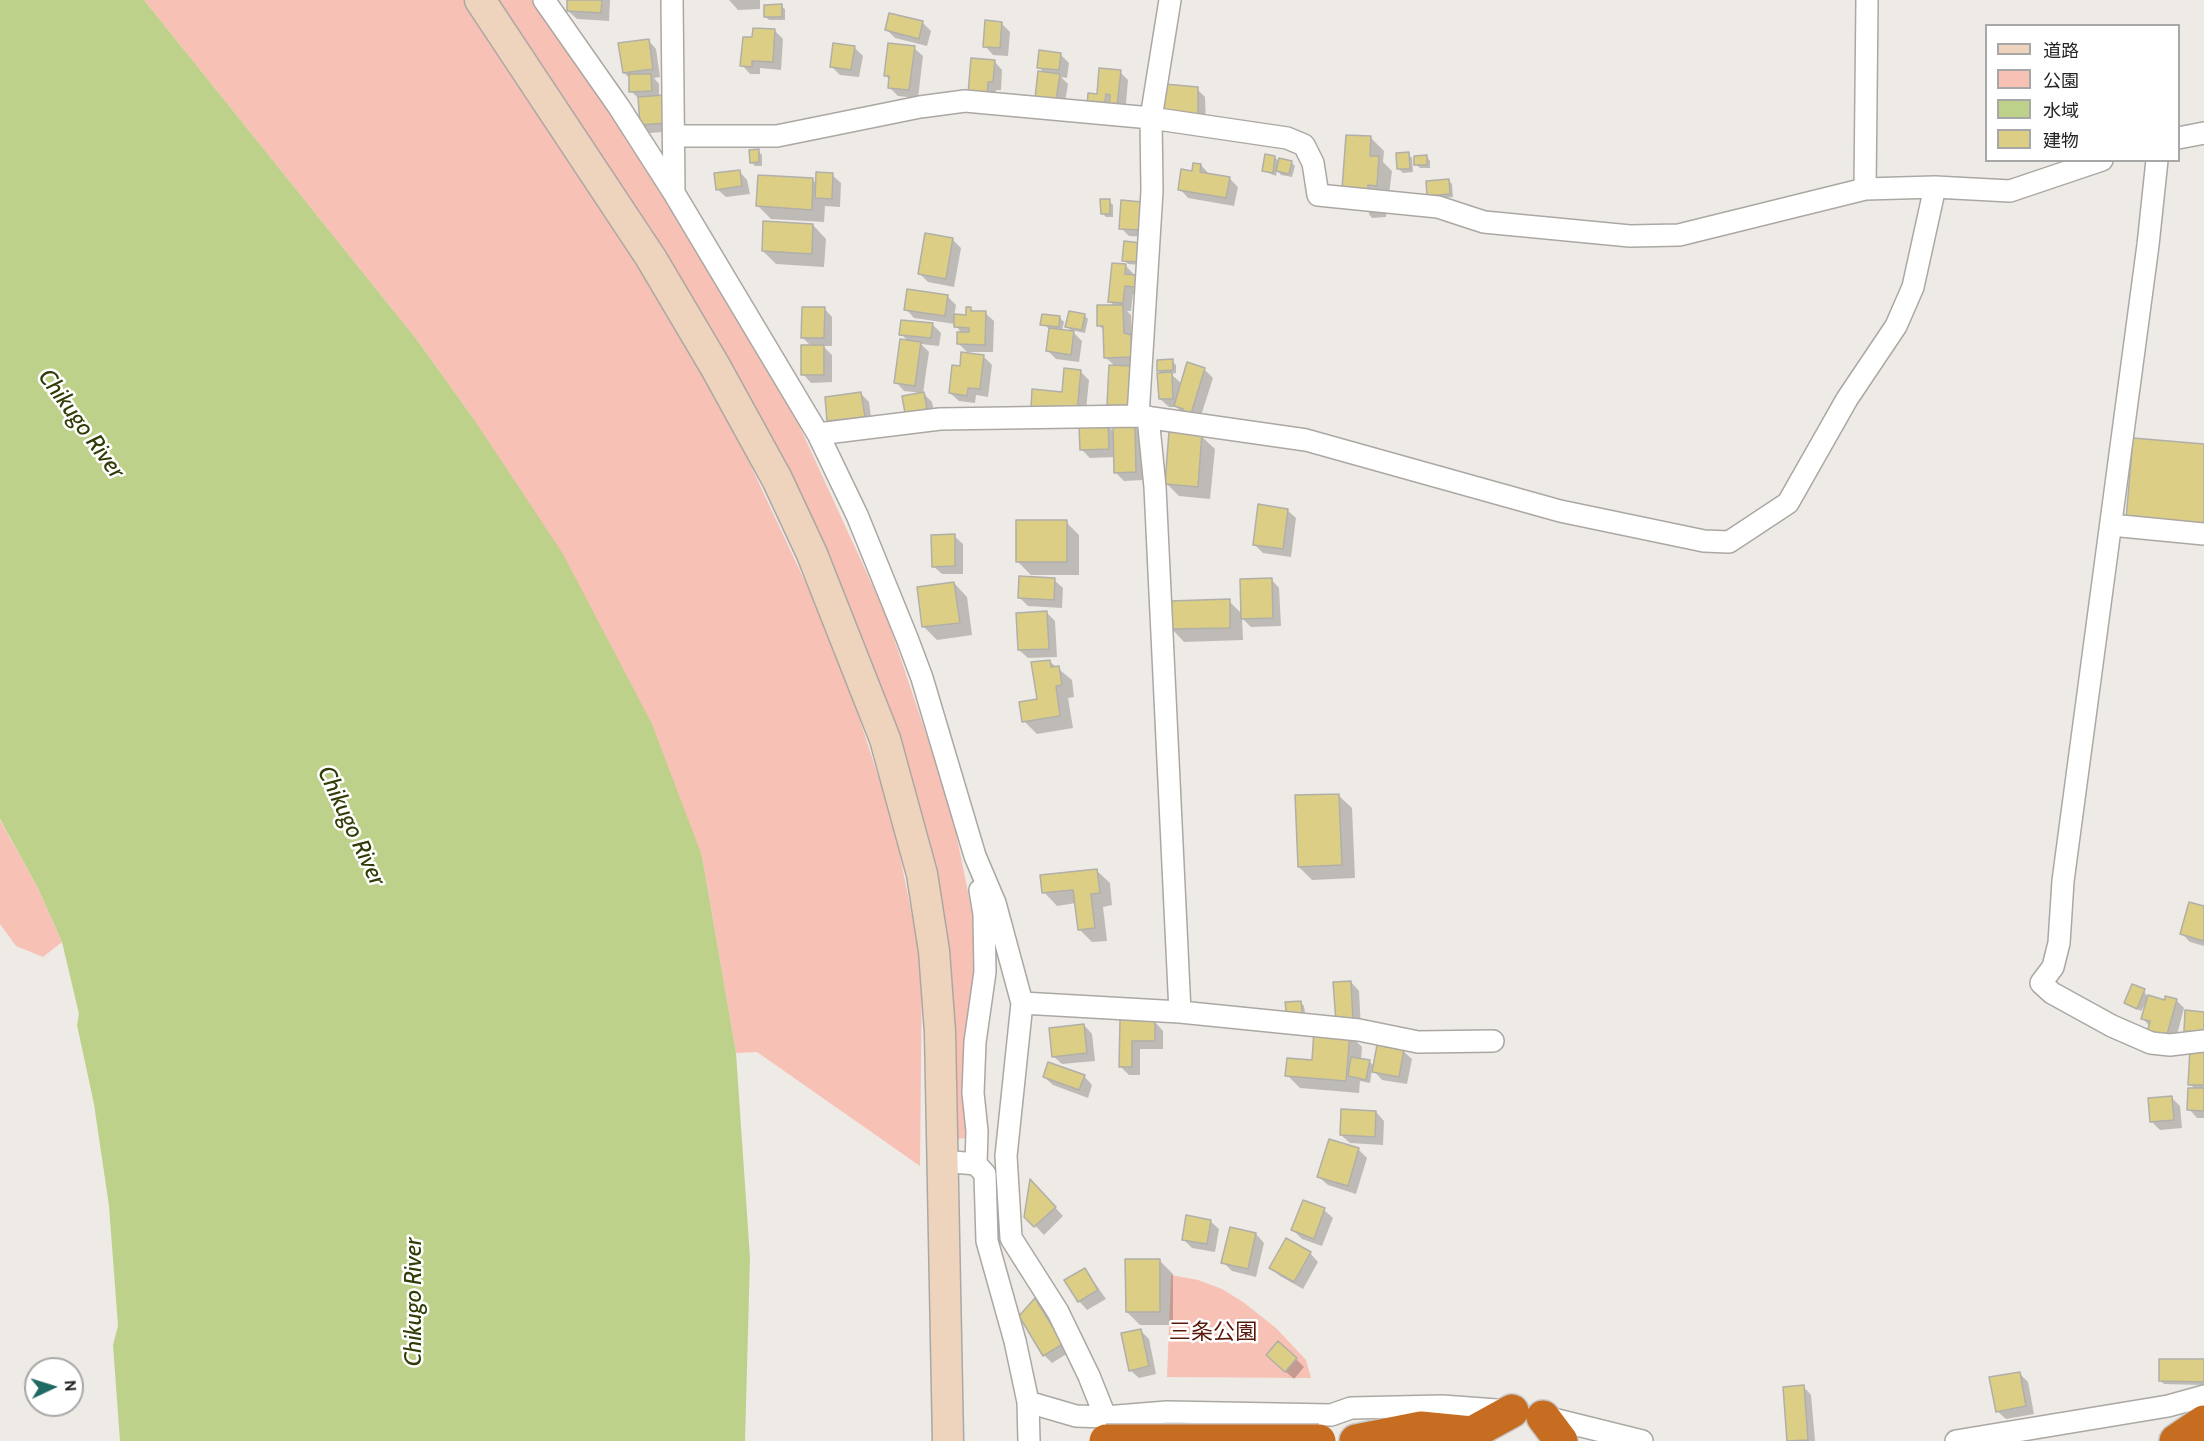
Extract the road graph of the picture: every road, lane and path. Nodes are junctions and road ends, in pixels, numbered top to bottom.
1 (480, 0) edge
2 (544, 0) edge
3 (672, 0) edge
4 (1170, 0) edge
5 (1867, 0) edge
6 (1150, 118) junction
7 (2204, 133) edge
8 (674, 136) junction
9 (2180, 138) edge
10 (2096, 162) edge
11 (2157, 162) edge
12 (1935, 187) junction
13 (1865, 189) junction
14 (674, 193) junction
15 (1143, 416) junction
16 (818, 434) junction
17 (2111, 525) junction
18 (2204, 534) edge
19 (975, 856) junction
20 (1022, 1004) junction
21 (1180, 1012) junction
22 (1493, 1041) dead end
23 (2204, 1041) edge
24 (942, 1161) junction
25 (976, 1164) junction
26 (2204, 1396) edge
27 (1028, 1402) junction
28 (2204, 1422) edge
29 (1539, 1423) edge
30 (1106, 1429) edge
31 (948, 1441) edge
32 (1029, 1441) edge
33 (1115, 1441) edge
34 (1320, 1441) edge
35 (1356, 1441) edge
36 (1642, 1441) edge
37 (1956, 1441) edge
38 (2176, 1441) edge

1 - 24 street
2 - 14 street
3 - 8 street
4 - 6 street
5 - 13 street
6 - 8 street
6 - 13 street
6 - 15 street
7 - 9 street
8 - 14 street
10 - 12 street
11 - 17 street
12 - 13 street
12 - 15 street
14 - 16 street
15 - 16 street
15 - 21 street
16 - 19 street
17 - 18 street
17 - 23 street
19 - 20 street
19 - 25 street
20 - 21 street
20 - 30 street
21 - 22 street
24 - 25 street
24 - 31 street
25 - 27 street
26 - 37 street
27 - 30 street
27 - 32 street
28 - 38 highway
29 - 30 street
29 - 35 highway
29 - 36 street
30 - 33 street
30 - 34 highway, bridge

